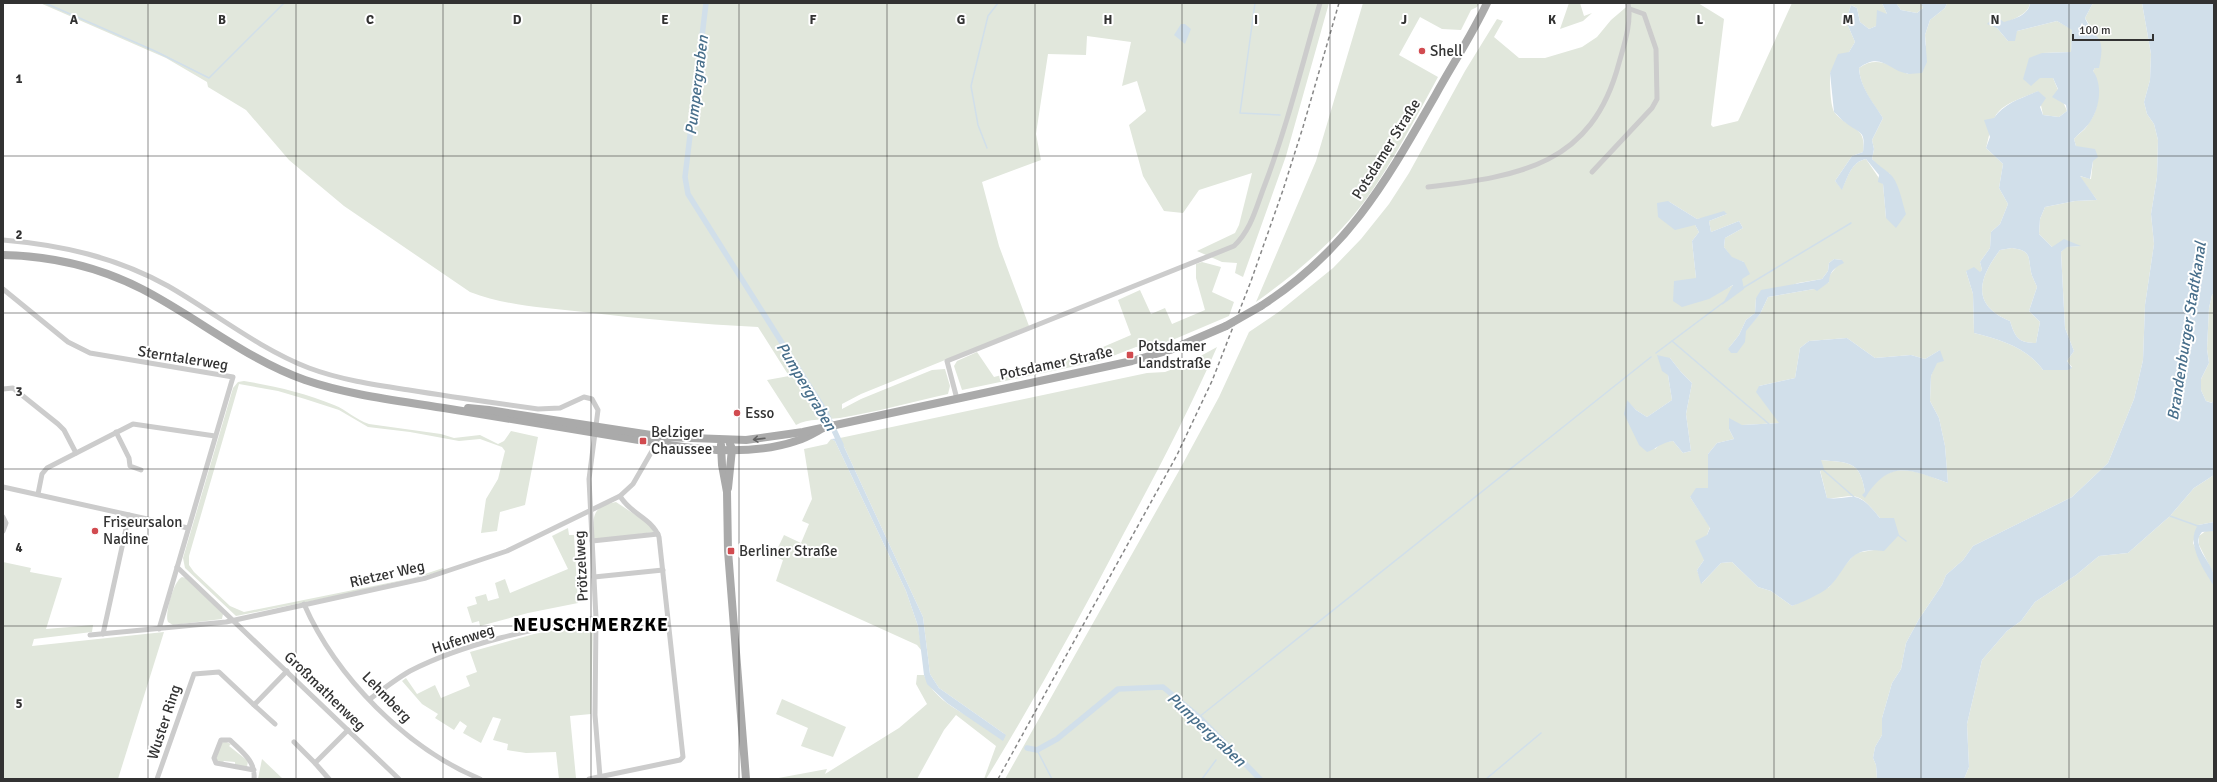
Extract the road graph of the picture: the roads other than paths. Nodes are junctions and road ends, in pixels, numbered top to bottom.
1 (1320, 3) edge
2 (1487, 3) edge
3 (1629, 6) edge
4 (1592, 172) dead end
5 (1428, 187) dead end
6 (3, 240) edge
7 (3, 254) edge
8 (3, 290) edge
9 (3, 389) edge
10 (957, 399) junction
11 (827, 426) junction
12 (595, 430) junction
13 (116, 432) junction
14 (216, 436) junction
15 (724, 441) junction
16 (732, 449) junction
17 (720, 450) junction
18 (652, 451) dead end
19 (76, 453) junction
20 (141, 470) dead end
21 (3, 487) edge
22 (727, 492) junction
23 (38, 494) junction
24 (620, 496) junction
25 (591, 511) junction
26 (129, 514) junction
27 (3, 517) edge
28 (188, 528) junction
29 (3, 531) edge
30 (658, 534) junction
31 (592, 541) junction
32 (177, 566) junction
33 (663, 570) junction
34 (594, 577) junction
35 (304, 604) junction
36 (596, 618) junction
37 (233, 620) junction
38 (159, 629) junction
39 (103, 634) junction
40 (90, 636) dead end
41 (287, 671) junction
42 (370, 699) junction
43 (254, 705) junction
44 (275, 724) dead end
45 (348, 730) junction
46 (294, 742) dead end
47 (315, 763) junction
48 (254, 770) junction
49 (600, 777) junction
50 (157, 779) edge
51 (254, 779) edge
52 (329, 779) edge
53 (399, 779) edge
54 (480, 779) edge
55 (589, 779) edge
56 (746, 779) edge

1 - 10 street
2 - 10 main road, Potsdamer Straße, bridge
3 - 4 street
3 - 5 street
6 - 12 street, Prötzelweg
7 - 12 main road
8 - 14 street, Sterntalerweg
9 - 19 street
10 - 11 main road, Potsdamer Straße
11 -> 15 main road, Potsdamer Straße
11 - 16 main road, Potsdamer Straße
12 - 15 main road
12 - 17 main road
12 - 25 street, Prötzelweg
13 - 14 street
13 - 19 street
13 - 20 street
14 - 28 street, Sterntalerweg
15 - 16 main road
15 - 17 main road
16 - 17 main road
16 - 22 main road
17 - 22 main road
18 - 24 street, Rietzer Weg
19 - 23 street
21 - 23 street
22 - 56 main road
23 - 26 street
24 - 25 street, Rietzer Weg
24 - 30 street
25 - 31 street, Prötzelweg
25 - 35 street, Rietzer Weg
26 - 28 street
26 - 39 street
27 - 29 street
28 - 32 street, Sterntalerweg
30 - 31 street
30 - 33 street
31 - 34 street, Prötzelweg
32 - 37 street
32 - 38 street, Sterntalerweg
33 - 34 street
33 - 49 street
34 - 36 street, Prötzelweg
35 - 37 street, Rietzer Weg
35 - 42 street, Lehmberg
36 - 42 street, Hufenweg
36 - 49 street, Prötzelweg
37 - 38 street, Rietzer Weg
37 - 41 street, Großmathenweg
38 - 39 street, Rietzer Weg
39 - 40 street, Rietzer Weg
41 - 43 street
41 - 45 street, Großmathenweg
42 - 54 street, Lehmberg
43 - 44 street, Wuster Ring
43 - 50 street, Wuster Ring
45 - 47 street
45 - 53 street, Großmathenweg
46 - 47 street
47 - 52 street
48 - 48 street
48 - 51 street
49 - 55 street

